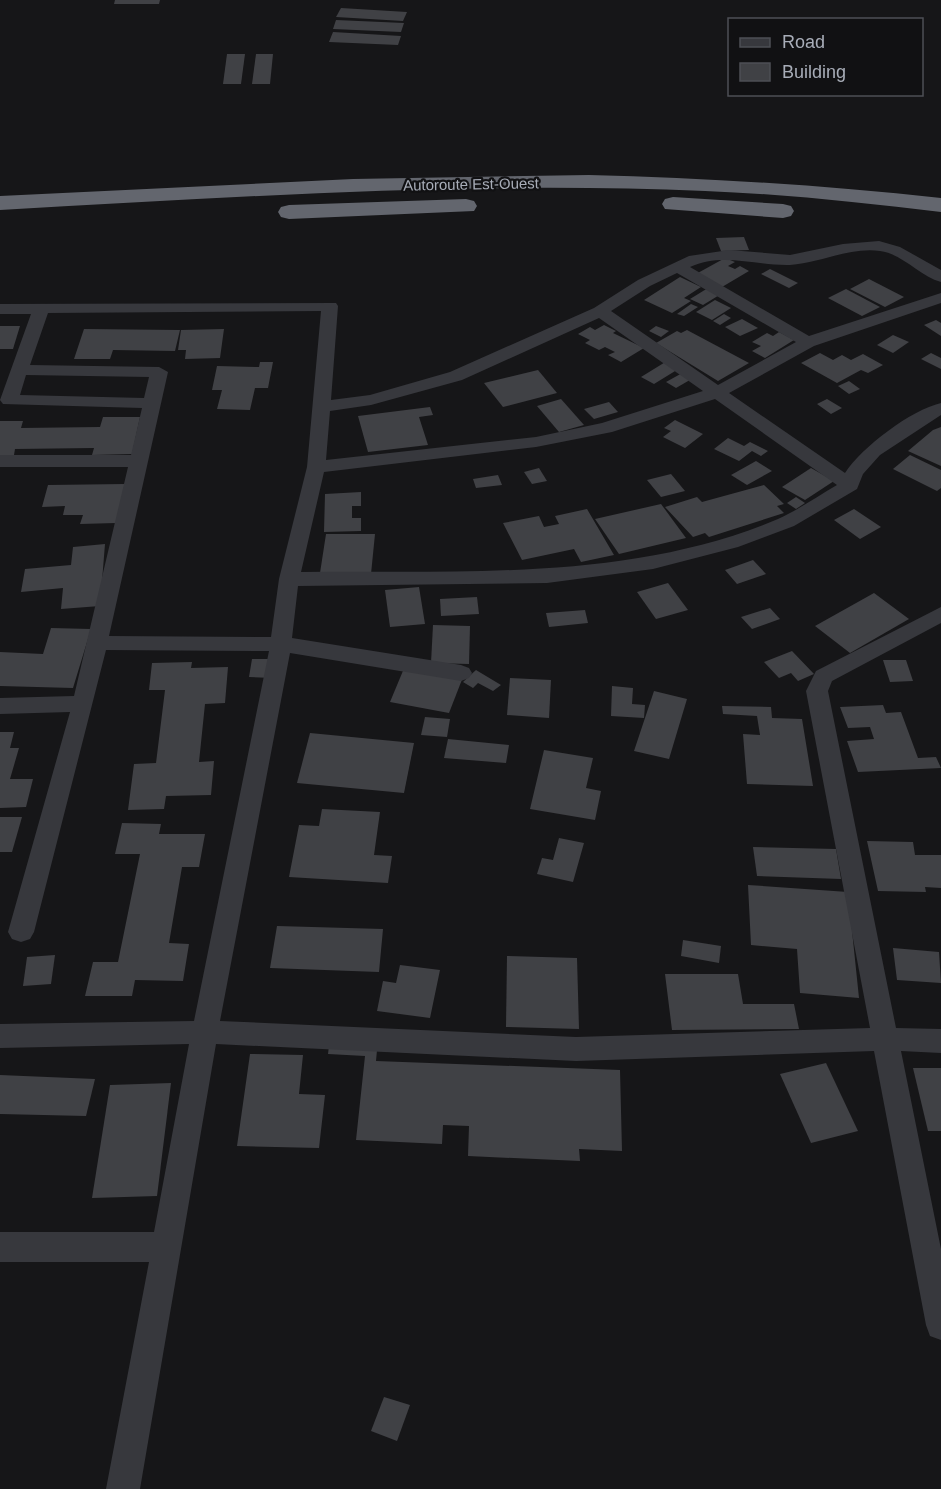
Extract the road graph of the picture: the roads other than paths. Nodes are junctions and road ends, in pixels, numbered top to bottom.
1 (0, 203) edge
2 (575, 203) dead end
3 (482, 205) dead end
4 (941, 205) edge
5 (806, 212) dead end
6 (264, 213) dead end
7 (842, 215) dead end
8 (941, 226) edge
9 (678, 267) junction
10 (941, 277) edge
11 (941, 298) edge
12 (0, 309) edge
13 (41, 309) junction
14 (600, 311) junction
15 (808, 342) junction
16 (20, 370) junction
17 (718, 392) junction
18 (153, 403) junction
19 (321, 407) junction
20 (941, 408) edge
21 (0, 461) edge
22 (139, 461) junction
23 (316, 467) junction
24 (850, 485) junction
25 (289, 579) junction
26 (941, 614) edge
27 (97, 644) junction
28 (281, 644) junction
29 (461, 673) dead end
30 (83, 704) junction
31 (0, 706) edge
32 (21, 932) dead end
33 (206, 1032) junction
34 (0, 1036) edge
35 (884, 1039) junction
36 (941, 1041) edge
37 (0, 1247) edge
38 (166, 1248) junction
39 (941, 1325) edge
40 (123, 1489) edge

1 - 4 highway, Autoroute Est-Ouest
2 - 5 highway
3 - 6 highway, Autoroute Est-Ouest
7 - 8 highway
9 - 10 street
9 - 14 street
9 - 15 street
11 - 15 street
12 - 13 street
13 - 16 street
13 - 19 street
14 - 17 street
14 - 19 street
15 - 17 street
16 - 18 street
16 - 18 street
17 - 23 street
17 - 24 street
18 - 22 street
19 - 23 street
20 - 24 street
21 - 22 street
22 - 27 street
23 - 25 street
24 - 25 street
25 - 28 street
26 - 35 street
27 - 28 street
27 - 30 street
28 - 29 street
28 - 33 street
30 - 31 street
30 - 32 street
33 - 34 street
33 - 35 street
33 - 38 street
35 - 36 street
35 - 39 street
37 - 38 street
38 - 40 street

